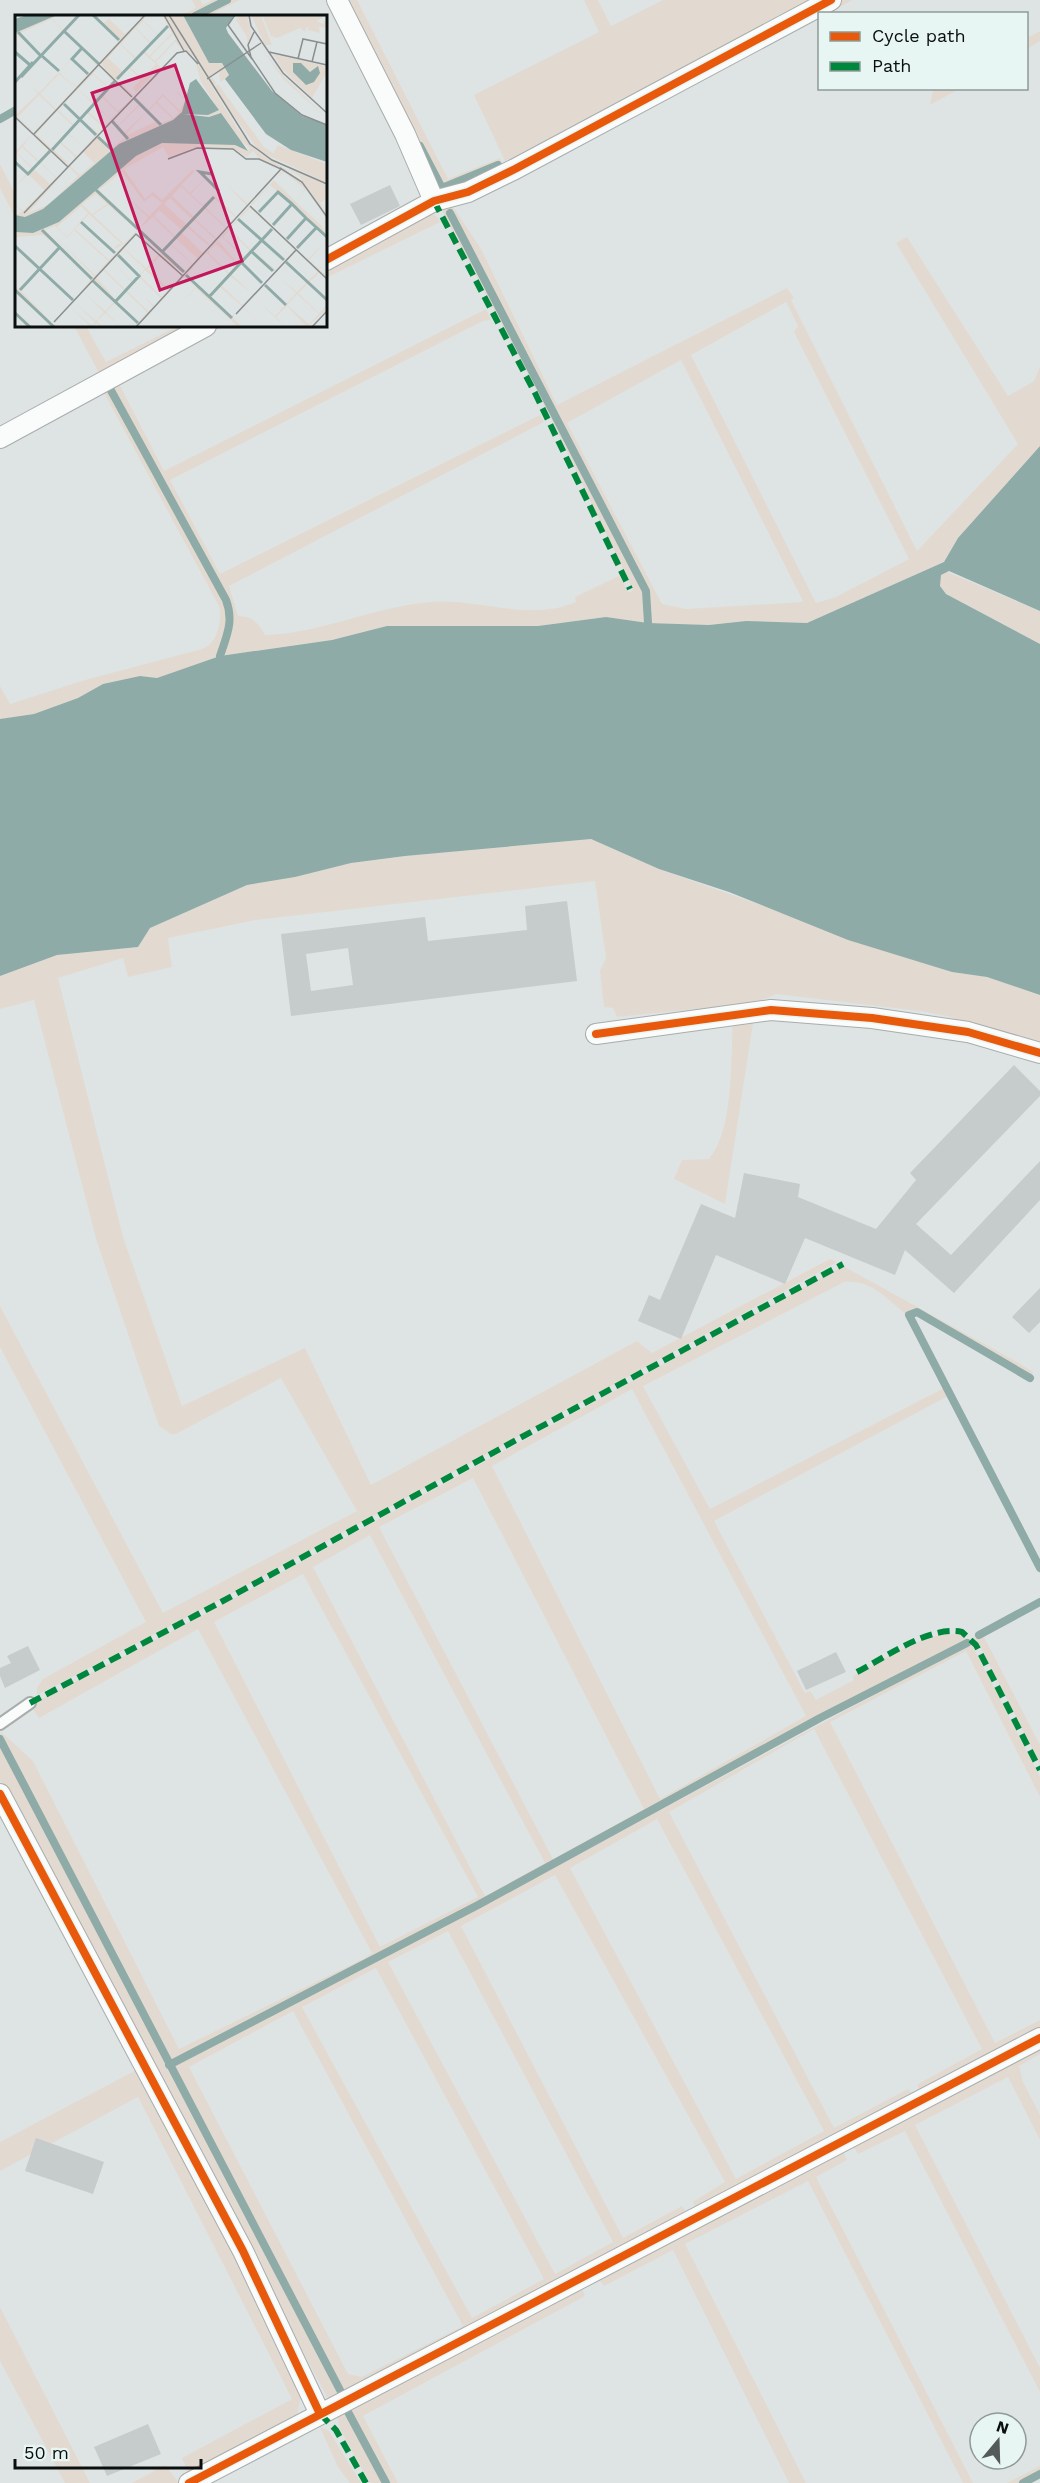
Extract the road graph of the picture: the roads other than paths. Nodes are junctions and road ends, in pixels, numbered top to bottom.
1 (337, 0) edge
2 (831, 0) edge
3 (434, 201) junction
4 (327, 259) edge
5 (204, 327) edge
6 (0, 438) edge
7 (596, 1034) dead end
8 (1040, 1053) edge
9 (30, 1703) dead end
10 (0, 1724) edge
11 (0, 1794) edge
12 (1040, 2038) edge
13 (320, 2414) junction
14 (189, 2483) edge

1 - 3 street
2 - 3 street
3 - 4 street
5 - 6 street
7 - 8 street
9 - 10 lane
11 - 13 street
12 - 13 street
13 - 14 street

